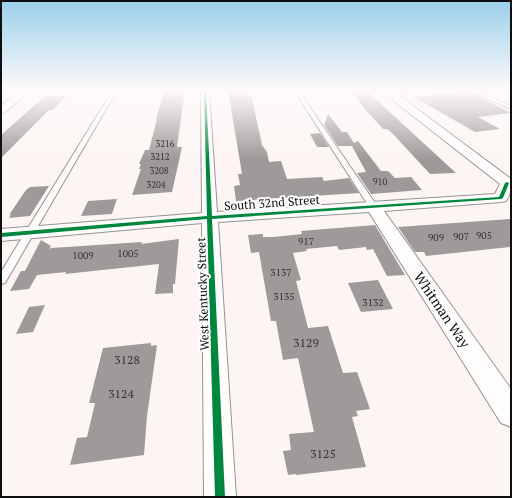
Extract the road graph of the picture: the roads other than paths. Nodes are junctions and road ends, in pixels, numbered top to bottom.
1 (101, 113) edge
2 (206, 113) edge
3 (311, 113) edge
4 (417, 113) edge
5 (510, 183) edge
6 (373, 206) junction
7 (210, 218) junction
8 (29, 233) junction
9 (1, 235) edge
10 (1, 280) edge
11 (511, 413) edge
12 (220, 497) edge

1 - 8 lane
2 - 7 street, West Kentucky Street
3 - 6 lane
4 - 5 street
5 - 6 street, South 32nd Street
6 - 7 street, South 32nd Street
6 - 11 street, Whitman Way
7 - 8 street, South 32nd Street
7 - 12 street, West Kentucky Street
8 - 9 street, South 32nd Street
8 - 10 lane

